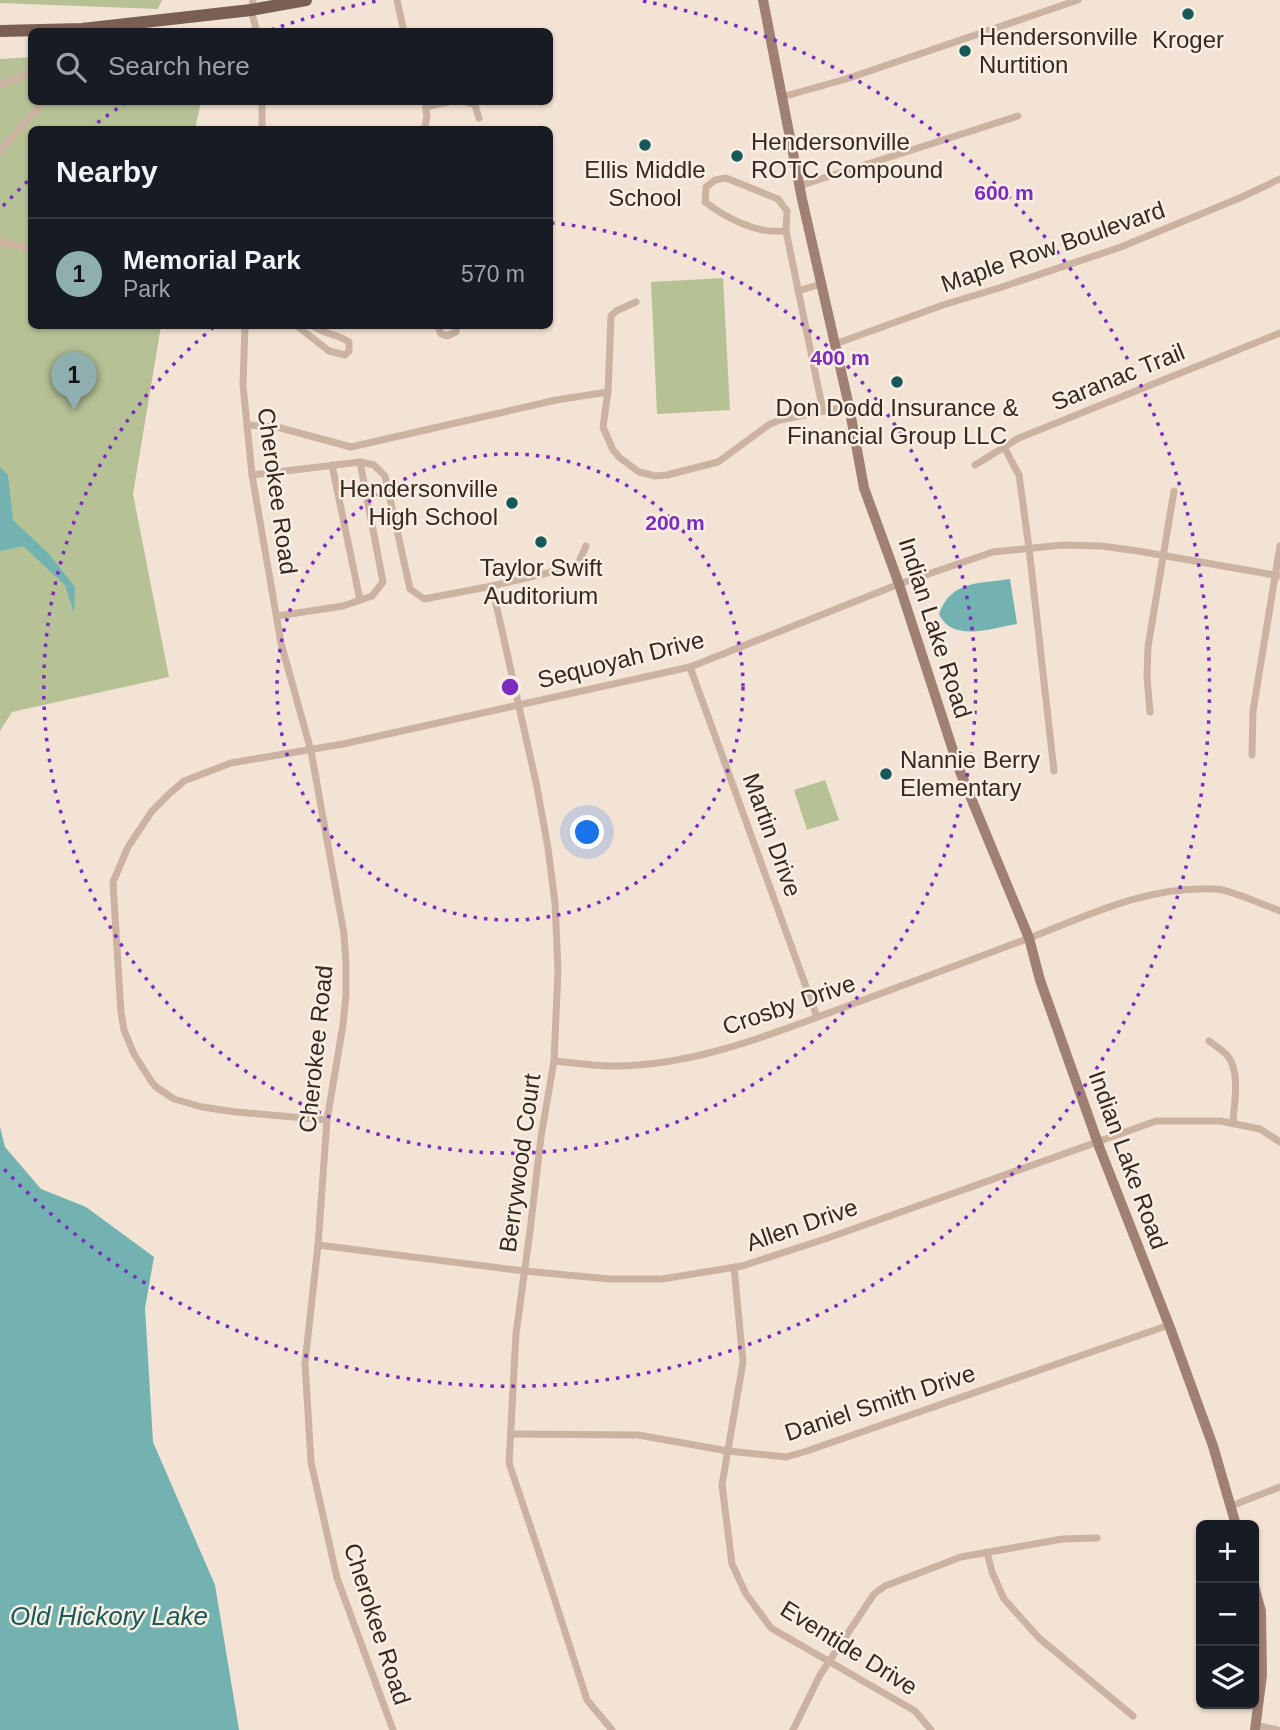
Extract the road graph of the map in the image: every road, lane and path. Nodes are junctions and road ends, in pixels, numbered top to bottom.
1 (306, 0) edge
2 (397, 0) edge
3 (763, 0) edge
4 (1078, 0) edge
5 (252, 5) edge
6 (96, 28) edge
7 (256, 28) edge
8 (403, 28) edge
9 (0, 31) edge
10 (28, 31) edge
11 (28, 74) edge
12 (0, 85) edge
13 (782, 97) junction
14 (40, 105) edge
15 (262, 105) edge
16 (425, 105) edge
17 (475, 105) edge
18 (1018, 116) dead end
19 (479, 118) dead end
20 (262, 126) edge
21 (425, 126) edge
22 (0, 151) edge
23 (1280, 178) edge
24 (799, 187) junction
25 (786, 231) junction
26 (0, 242) edge
27 (28, 248) edge
28 (821, 284) junction
29 (798, 291) junction
30 (636, 302) dead end
31 (245, 329) edge
32 (302, 329) edge
33 (318, 329) edge
34 (439, 329) edge
35 (456, 329) edge
36 (1280, 333) edge
37 (835, 344) junction
38 (608, 392) junction
39 (849, 406) junction
40 (823, 411) junction
41 (247, 425) junction
42 (1004, 447) junction
43 (360, 462) junction
44 (332, 465) junction
45 (975, 465) dead end
46 (252, 475) junction
47 (1174, 491) dead end
48 (586, 546) dead end
49 (1280, 546) edge
50 (1029, 548) junction
51 (1162, 555) junction
52 (1278, 575) edge
53 (899, 584) junction
54 (492, 586) junction
55 (360, 600) junction
56 (277, 616) junction
57 (690, 667) junction
58 (518, 705) junction
59 (1150, 712) dead end
60 (311, 751) junction
61 (1252, 755) dead end
62 (1054, 771) dead end
63 (1280, 911) edge
64 (1029, 938) junction
65 (817, 1017) junction
66 (1209, 1041) dead end
67 (554, 1061) junction
68 (327, 1120) junction
69 (1233, 1123) junction
70 (1097, 1142) junction
71 (1280, 1142) edge
72 (318, 1245) junction
73 (734, 1267) junction
74 (524, 1271) junction
75 (1169, 1325) junction
76 (510, 1434) junction
77 (728, 1451) junction
78 (1280, 1488) edge
79 (1231, 1506) junction
80 (1235, 1520) edge
81 (1097, 1538) dead end
82 (986, 1552) junction
83 (1259, 1604) edge
84 (829, 1661) junction
85 (1133, 1716) dead end
86 (1255, 1728) edge
87 (393, 1730) edge
88 (612, 1730) edge
89 (793, 1730) edge
90 (931, 1730) edge
91 (1277, 1730) edge

1 - 5 main road
2 - 8 street
3 - 13 street, Indian Lake Road
4 - 13 street
5 - 6 main road
5 - 7 street
9 - 10 main road
11 - 12 street
13 - 24 street, Indian Lake Road
14 - 22 street
15 - 20 street
16 - 21 street
17 - 19 street
18 - 24 street
23 - 37 street, Maple Row Boulevard
24 - 28 street, Indian Lake Road
25 - 25 street
25 - 29 street
26 - 27 street
28 - 29 street
28 - 37 street, Indian Lake Road
29 - 40 street
30 - 38 street
31 - 41 street, Cherokee Road
32 - 33 street
34 - 35 street
36 - 42 street, Saranac Trail
37 - 39 street, Indian Lake Road
38 - 40 street
38 - 41 street
39 - 40 street
39 - 53 street, Indian Lake Road
41 - 46 street, Cherokee Road
42 - 45 street, Saranac Trail
42 - 50 street
43 - 44 street
43 - 54 street
43 - 55 street
44 - 46 street
44 - 55 street
46 - 56 street, Cherokee Road
47 - 51 street
48 - 54 street
49 - 52 street
50 - 51 street, Sequoyah Drive
50 - 53 street, Sequoyah Drive
50 - 62 street
51 - 52 street, Sequoyah Drive
51 - 59 street
52 - 61 street
53 - 57 street, Sequoyah Drive
53 - 64 street, Indian Lake Road
54 - 58 street, Berrywood Court
55 - 56 street
56 - 60 street, Cherokee Road
57 - 58 street, Sequoyah Drive
57 - 65 street, Martin Drive
58 - 60 street, Sequoyah Drive
58 - 67 street, Berrywood Court
60 - 68 street, Cherokee Road
60 - 68 street, Sequoyah Drive
63 - 64 street, Crosby Drive
64 - 65 street, Crosby Drive
64 - 70 street, Indian Lake Road
65 - 67 street, Crosby Drive
66 - 69 street
67 - 74 street, Berrywood Court
68 - 72 street, Cherokee Road
69 - 70 street, Allen Drive
69 - 71 street, Allen Drive
70 - 73 street, Allen Drive
70 - 75 street, Indian Lake Road
72 - 74 street, Allen Drive
72 - 87 street, Cherokee Road
73 - 74 street, Allen Drive
73 - 77 street, Eventide Drive
74 - 76 street, Berrywood Court
75 - 77 street, Daniel Smith Drive
75 - 79 street, Indian Lake Road
76 - 77 street, Daniel Smith Drive
76 - 88 street, Berrywood Court
77 - 84 street, Eventide Drive
78 - 79 street
79 - 80 street, Indian Lake Road
81 - 82 street
82 - 84 street
82 - 85 street
83 - 86 street
84 - 89 street
84 - 90 street, Eventide Drive
86 - 91 street

